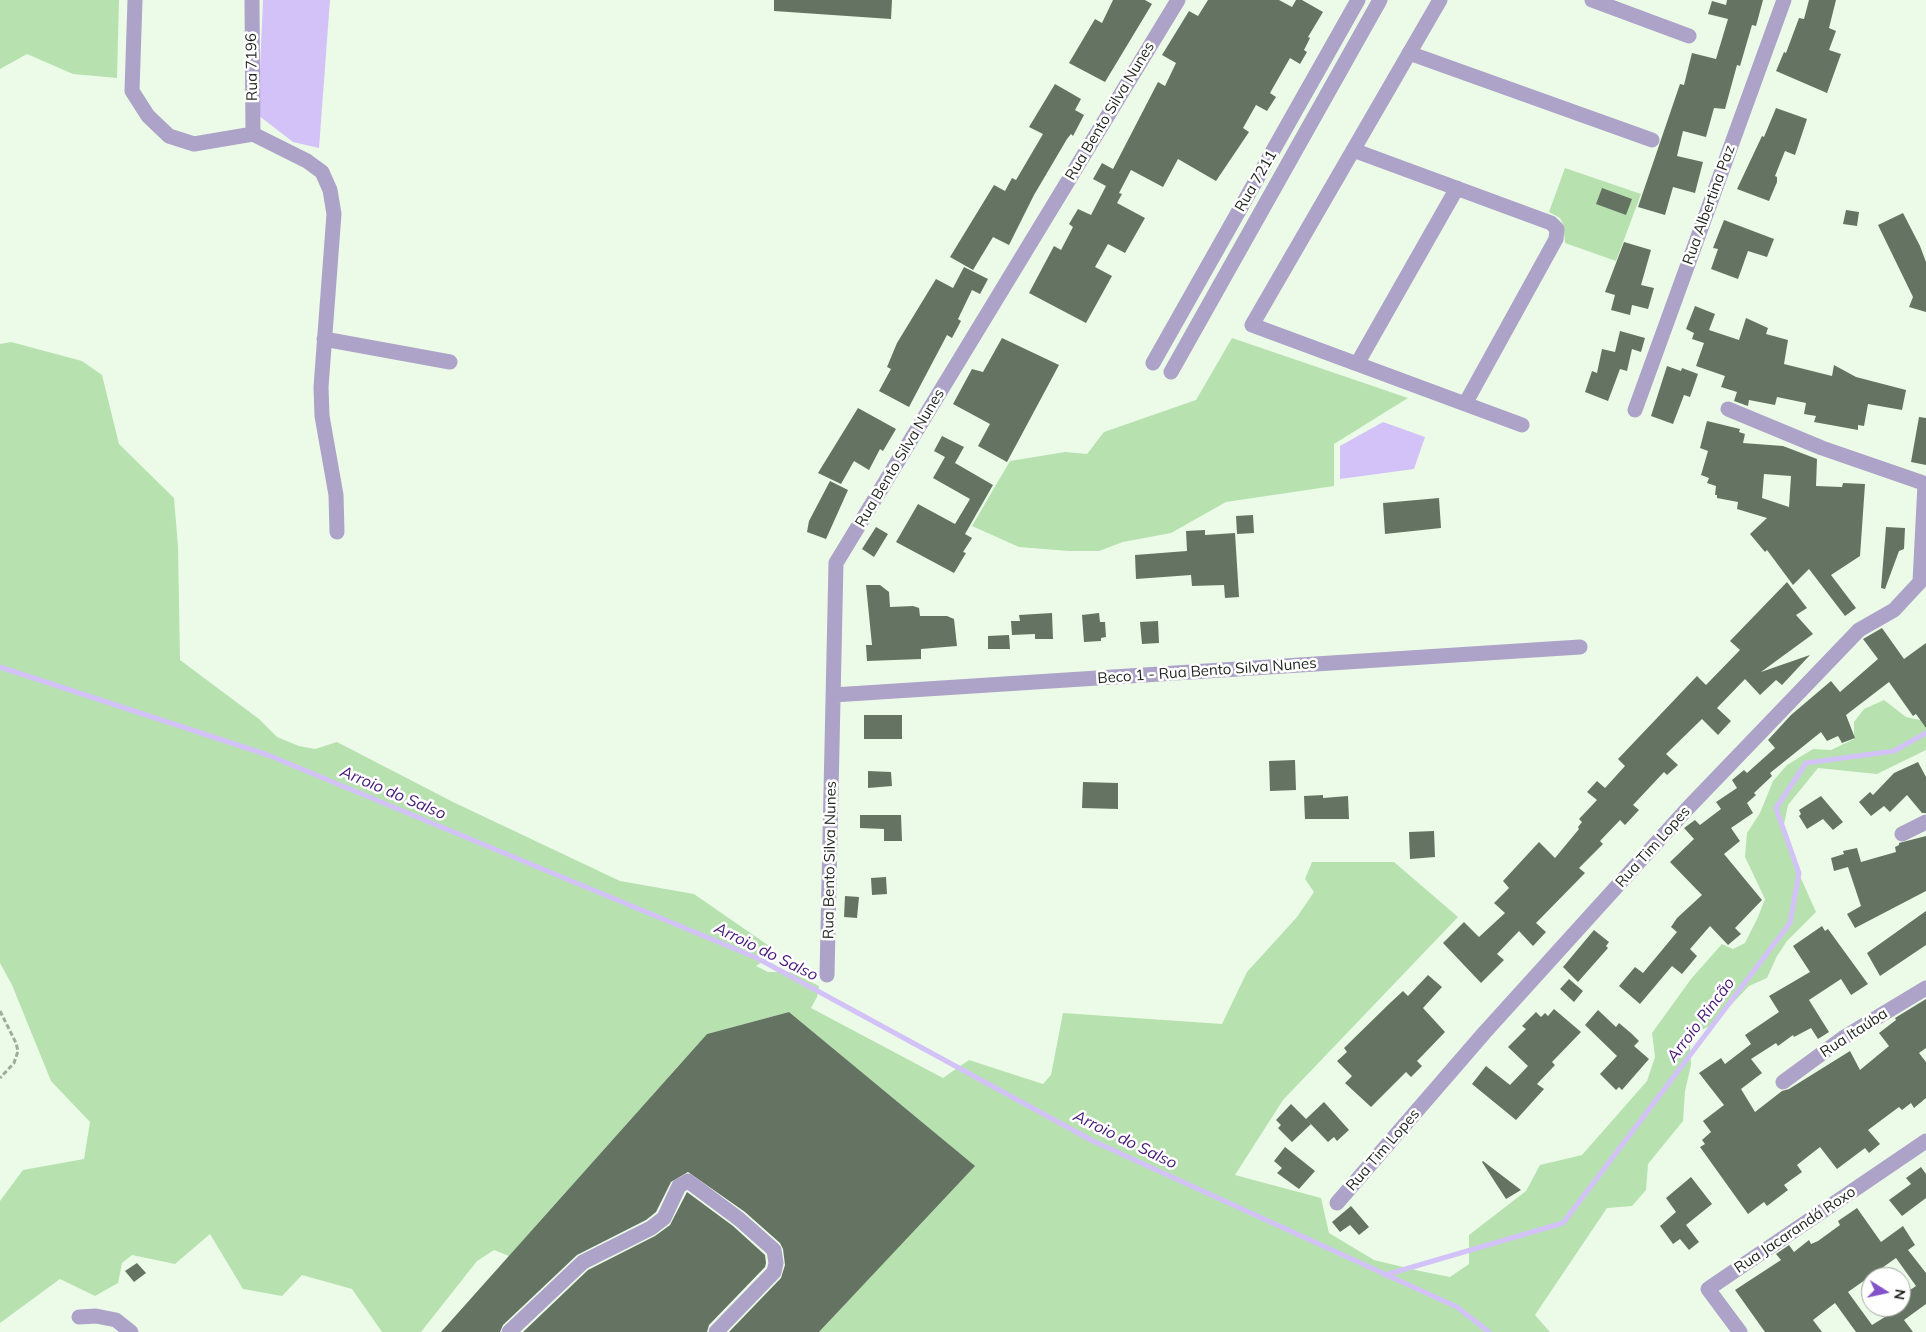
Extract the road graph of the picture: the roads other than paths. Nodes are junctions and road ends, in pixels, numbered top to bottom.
1 (135, 0) edge
2 (252, 0) edge
3 (1178, 0) edge
4 (1358, 0) edge
5 (1380, 0) edge
6 (1440, 0) edge
7 (1592, 0) edge
8 (1784, 0) edge
9 (1689, 36) dead end
10 (1409, 53) junction
11 (253, 134) junction
12 (1652, 140) dead end
13 (1353, 150) junction
14 (1456, 188) junction
15 (324, 339) junction
16 (450, 362) dead end
17 (1153, 363) dead end
18 (1357, 364) junction
19 (1171, 372) dead end
20 (1464, 404) junction
21 (1635, 410) dead end
22 (1728, 410) dead end
23 (1522, 426) dead end
24 (1925, 484) edge
25 (337, 532) dead end
26 (1580, 647) dead end
27 (833, 695) junction
28 (1926, 822) edge
29 (1902, 834) dead end
30 (827, 975) dead end
31 (1926, 988) edge
32 (1784, 1082) dead end
33 (1926, 1141) edge
34 (1337, 1203) dead end
35 (79, 1317) dead end
36 (131, 1332) edge
37 (509, 1332) edge
38 (716, 1332) edge
39 (1740, 1332) edge

1 - 11 street
2 - 11 street, Rua 7196
3 - 27 street, Rua Bento Silva Nunes
4 - 17 street, Rua 7211
5 - 19 street
6 - 10 street
7 - 9 street
8 - 21 street, Rua Albertina Paz
10 - 12 street
10 - 13 street
11 - 15 street
13 - 14 street
13 - 18 street
14 - 18 street
14 - 20 street
15 - 16 street
15 - 25 street
18 - 20 street
20 - 23 street
22 - 24 street
24 - 34 street, Rua Tim Lopes
26 - 27 street, Beco 1 - Rua Bento Silva Nunes
27 - 30 street, Rua Bento Silva Nunes
28 - 29 street
31 - 32 street, Rua Itaúba
33 - 39 street, Rua Jacarandá Roxo
35 - 36 street
37 - 38 street

